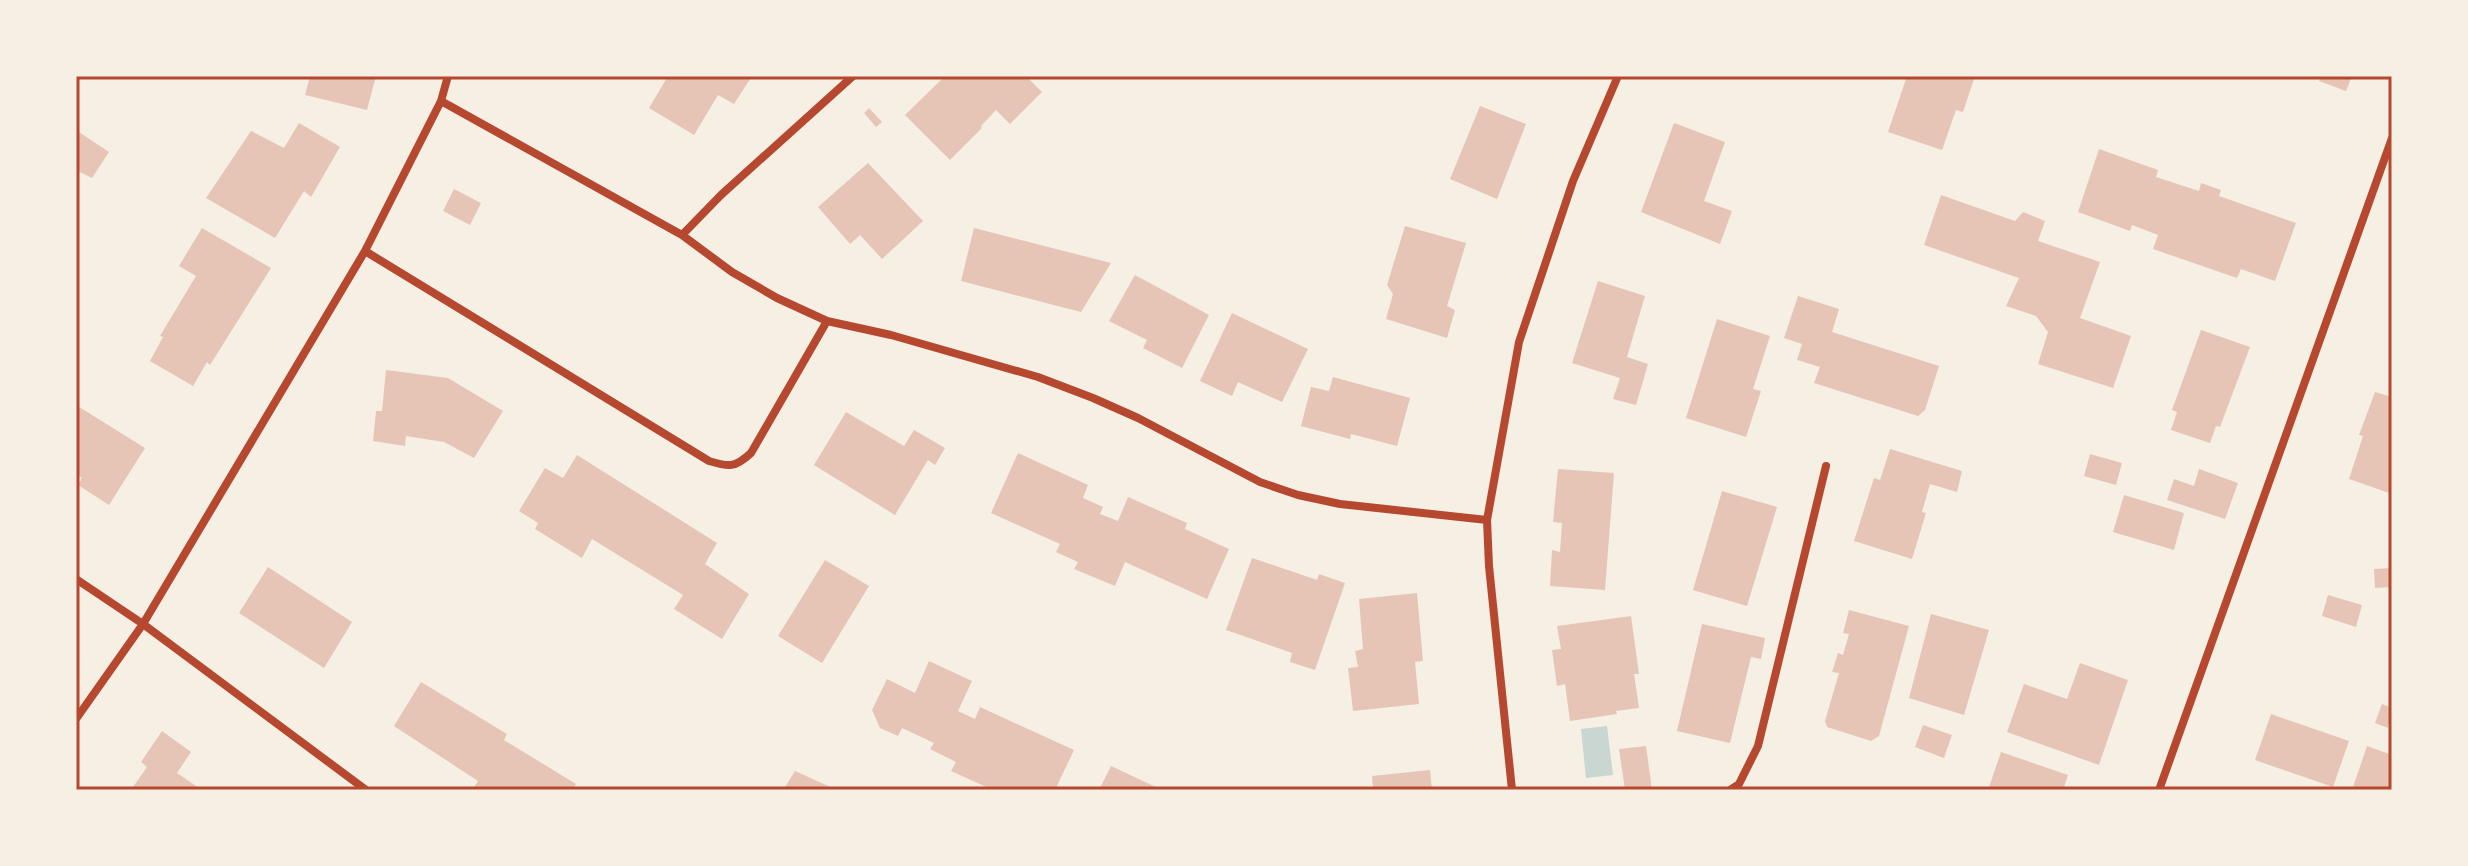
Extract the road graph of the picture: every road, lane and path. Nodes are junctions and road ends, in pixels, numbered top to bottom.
1 (448, 76) edge
2 (853, 76) edge
3 (1618, 76) edge
4 (441, 101) junction
5 (2392, 138) edge
6 (682, 235) junction
7 (365, 251) junction
8 (827, 321) junction
9 (1826, 466) dead end
10 (1487, 520) junction
11 (76, 579) edge
12 (143, 624) junction
13 (76, 719) edge
14 (366, 790) edge
15 (1512, 790) edge
16 (1730, 790) edge
17 (2159, 790) edge

1 - 4 street
2 - 6 street
3 - 10 street
4 - 6 street
4 - 7 street
5 - 17 street
6 - 8 street
7 - 8 street
7 - 12 street
8 - 10 street
9 - 16 street
10 - 15 street
11 - 12 street
12 - 13 street
12 - 14 street

